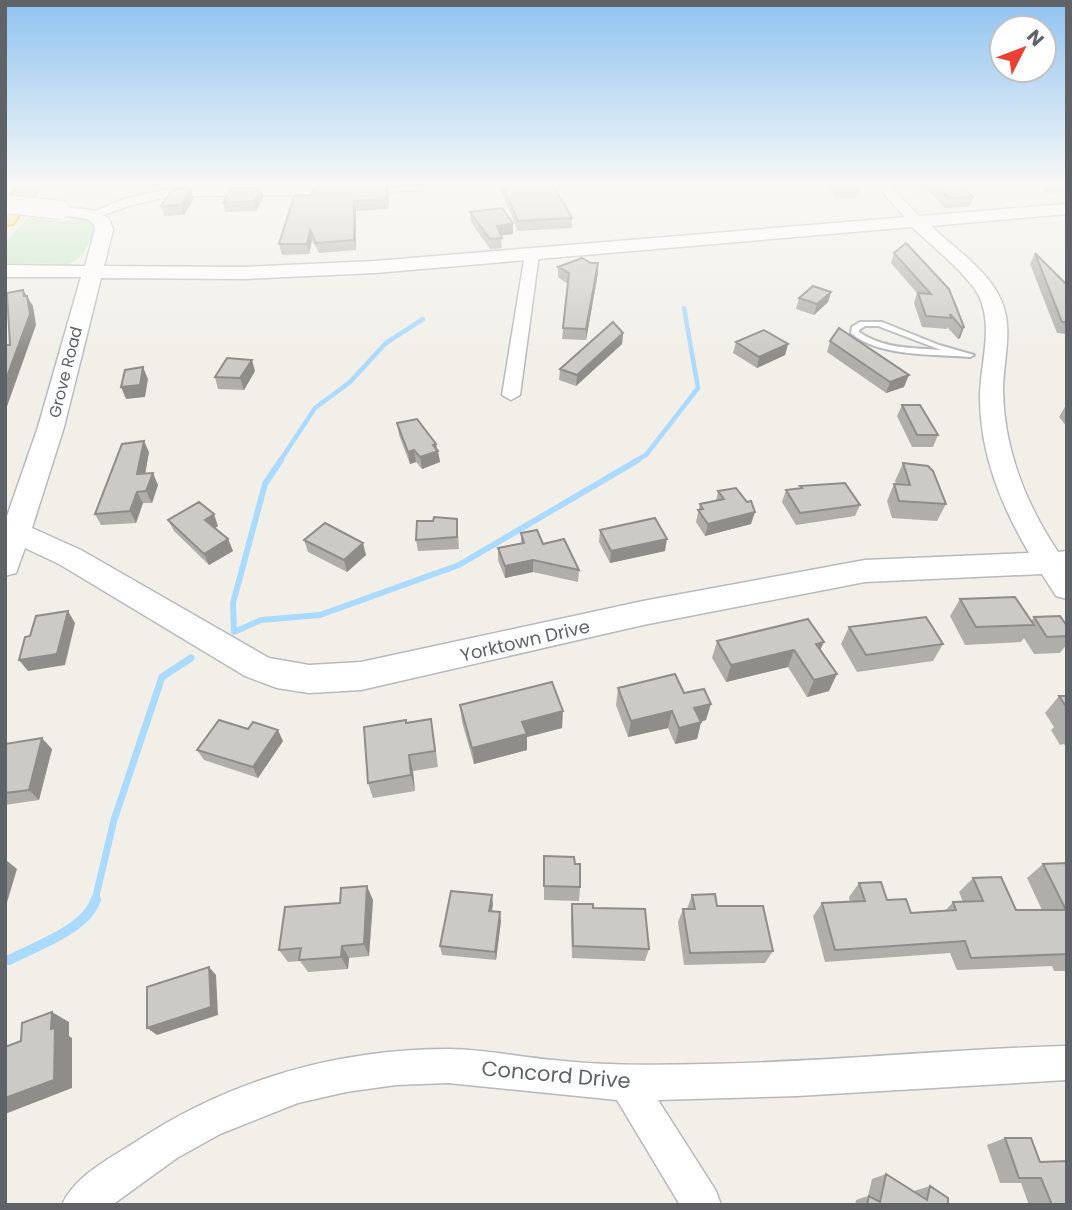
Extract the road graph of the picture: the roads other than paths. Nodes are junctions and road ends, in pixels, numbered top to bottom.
1 (100, 242) edge
2 (667, 242) edge
3 (938, 242) edge
4 (533, 254) junction
5 (5, 271) edge
6 (92, 271) junction
7 (970, 355) junction
8 (995, 359) junction
9 (511, 395) dead end
10 (16, 532) junction
11 (5, 565) edge
12 (1061, 571) edge
13 (1067, 1063) edge
14 (626, 1082) junction
15 (81, 1205) edge
16 (702, 1205) edge

1 - 6 street, Grove Road
2 - 4 street
3 - 8 street
4 - 6 street
4 - 9 street
5 - 6 street
6 - 10 street, Grove Road
7 - 7 lane
7 - 8 lane
8 - 12 street
10 - 11 street, Grove Road
10 - 12 street, Yorktown Drive
13 - 14 street, Concord Drive
14 - 15 street, Concord Drive
14 - 16 street

